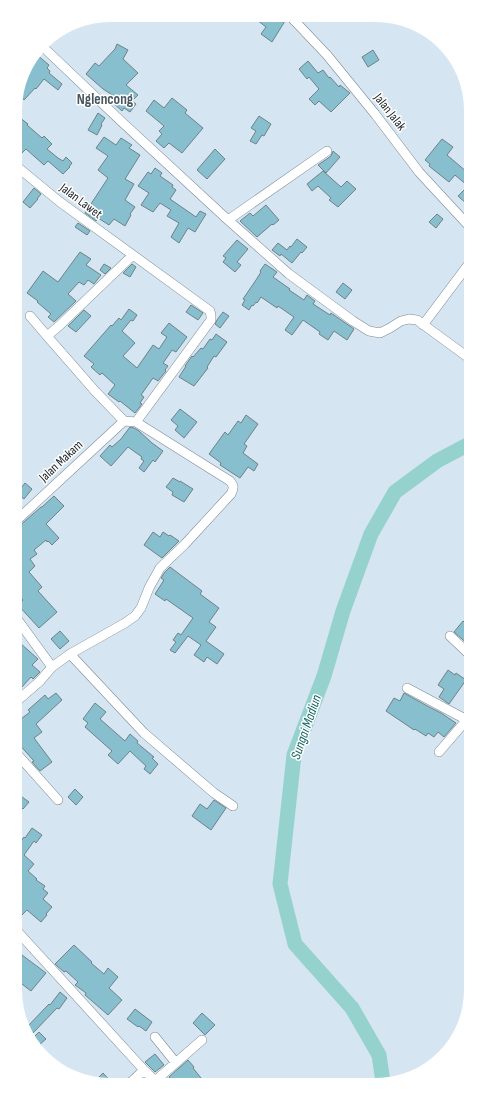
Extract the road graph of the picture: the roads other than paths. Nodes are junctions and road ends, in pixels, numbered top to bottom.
1 (296, 22) edge
2 (46, 50) edge
3 (327, 151) dead end
4 (22, 171) edge
5 (228, 220) junction
6 (464, 221) edge
7 (133, 255) junction
8 (464, 270) edge
9 (30, 316) dead end
10 (423, 325) junction
11 (47, 336) junction
12 (464, 354) edge
13 (124, 421) junction
14 (136, 422) junction
15 (22, 515) edge
16 (22, 626) edge
17 (450, 636) dead end
18 (464, 649) edge
19 (70, 654) junction
20 (52, 667) junction
21 (407, 688) dead end
22 (22, 697) edge
23 (464, 716) edge
24 (464, 723) edge
25 (439, 752) dead end
26 (22, 760) edge
27 (58, 800) dead end
28 (233, 806) dead end
29 (22, 936) edge
30 (155, 1038) dead end
31 (202, 1040) dead end
32 (176, 1063) junction
33 (144, 1070) junction
34 (135, 1078) edge
35 (152, 1078) edge
36 (160, 1078) edge

1 - 6 street, Jalan Jalak
2 - 5 street
3 - 5 street
4 - 7 street, Jalan Lawet
5 - 10 street
7 - 11 street
7 - 14 street, Jalan Lawet
8 - 10 street
9 - 11 street
10 - 12 street
11 - 13 street
13 - 14 street
13 - 15 street, Jalan Makam
14 - 19 street
16 - 20 street
17 - 18 street
19 - 20 street
19 - 28 street
20 - 22 street
21 - 23 street
24 - 25 street
26 - 27 street
29 - 33 street
30 - 32 street
31 - 32 street
32 - 36 street
33 - 34 street
33 - 35 street

